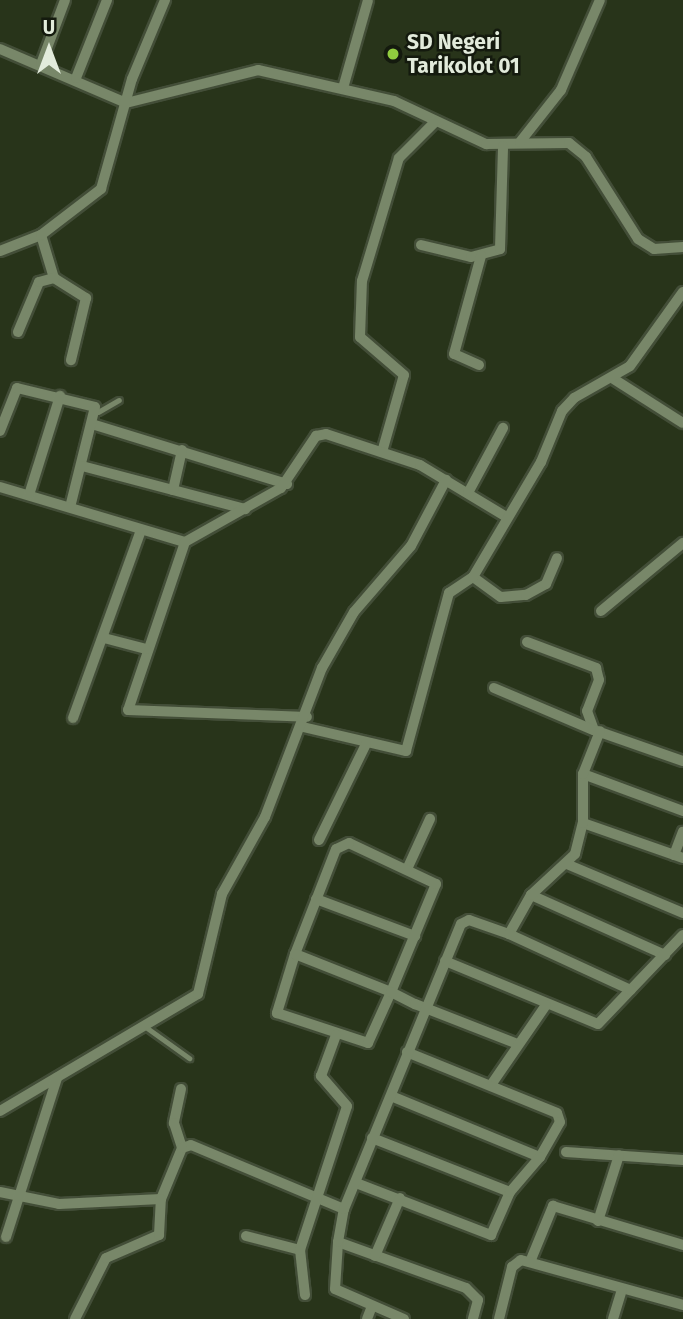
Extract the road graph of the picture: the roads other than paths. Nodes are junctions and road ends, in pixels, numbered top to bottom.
1 (65, 0) edge
2 (107, 0) edge
3 (165, 0) edge
4 (368, 0) edge
5 (600, 0) edge
6 (0, 49) edge
7 (41, 64) junction
8 (76, 78) junction
9 (343, 88) junction
10 (125, 103) junction
11 (435, 122) junction
12 (520, 142) junction
13 (503, 146) junction
14 (41, 235) junction
15 (421, 245) dead end
16 (683, 247) edge
17 (0, 251) edge
18 (481, 256) junction
19 (54, 278) junction
20 (683, 292) edge
21 (18, 332) dead end
22 (71, 360) dead end
23 (479, 365) dead end
24 (612, 378) junction
25 (60, 396) junction
26 (119, 400) dead end
27 (98, 412) junction
28 (683, 423) edge
29 (95, 425) junction
30 (503, 428) dead end
31 (0, 431) edge
32 (182, 450) junction
33 (382, 452) junction
34 (82, 466) junction
35 (446, 480) junction
36 (287, 484) junction
37 (0, 487) edge
38 (173, 490) junction
39 (468, 493) junction
40 (29, 495) junction
41 (70, 507) junction
42 (245, 509) junction
43 (505, 516) junction
44 (141, 530) junction
45 (185, 542) junction
46 (683, 544) edge
47 (557, 558) dead end
48 (473, 577) junction
49 (601, 611) dead end
50 (104, 638) junction
51 (527, 642) dead end
52 (146, 649) junction
53 (494, 688) dead end
54 (73, 718) dead end
55 (305, 722) junction
56 (597, 730) junction
57 (366, 744) junction
58 (683, 761) edge
59 (583, 774) junction
60 (683, 811) edge
61 (430, 819) dead end
62 (583, 823) junction
63 (683, 832) edge
64 (319, 840) dead end
65 (678, 857) edge
66 (569, 865) junction
67 (408, 867) junction
68 (531, 895) junction
69 (316, 899) junction
70 (683, 913) edge
71 (509, 934) junction
72 (683, 935) edge
73 (415, 936) junction
74 (295, 954) junction
75 (665, 955) junction
76 (445, 961) junction
77 (631, 989) junction
78 (391, 992) junction
79 (546, 1005) junction
80 (426, 1009) junction
81 (147, 1028) junction
82 (336, 1035) junction
83 (516, 1043) junction
84 (407, 1052) junction
85 (189, 1058) dead end
86 (57, 1078) junction
87 (491, 1085) junction
88 (181, 1089) dead end
89 (391, 1096) junction
90 (0, 1111) edge
91 (372, 1138) junction
92 (182, 1148) junction
93 (566, 1152) dead end
94 (619, 1155) junction
95 (540, 1157) junction
96 (683, 1160) edge
97 (356, 1183) junction
98 (0, 1192) edge
99 (510, 1192) junction
100 (18, 1197) junction
101 (317, 1197) junction
102 (400, 1198) junction
103 (161, 1199) junction
104 (344, 1209) junction
105 (598, 1221) junction
106 (246, 1236) dead end
107 (6, 1237) dead end
108 (338, 1242) junction
109 (683, 1245) edge
110 (300, 1250) junction
111 (375, 1256) junction
112 (530, 1262) junction
113 (622, 1290) junction
114 (304, 1295) dead end
115 (683, 1305) edge
116 (372, 1306) junction
117 (75, 1319) edge
118 (367, 1319) edge
119 (404, 1319) edge
120 (473, 1319) edge
121 (501, 1319) edge
122 (613, 1319) edge

1 - 7 street
2 - 8 street
3 - 10 street
4 - 9 street
5 - 12 street
6 - 7 street
7 - 8 street
8 - 10 street
9 - 10 street
9 - 11 street
10 - 14 street
11 - 13 street
11 - 33 street
12 - 13 street
12 - 16 street
13 - 18 street
14 - 17 street
14 - 19 street
15 - 18 street
18 - 23 street
19 - 21 street
19 - 22 street
20 - 24 street
24 - 28 street
24 - 43 street
25 - 27 street
25 - 31 street
25 - 40 street
26 - 27 lane
27 - 29 street
29 - 32 street
29 - 34 street
30 - 39 street
32 - 36 street
32 - 38 street
33 - 35 street
33 - 36 street
34 - 38 street
34 - 41 street
35 - 39 street
35 - 55 street
36 - 42 street
37 - 40 street
38 - 42 street
39 - 43 street
40 - 41 street
41 - 44 street
42 - 45 street
43 - 48 street
44 - 45 street
44 - 50 street
45 - 52 street
46 - 49 street
47 - 48 street
48 - 57 street
50 - 52 street
50 - 54 street
51 - 56 street
52 - 55 street
53 - 56 street
55 - 57 street
55 - 81 street
56 - 58 street
56 - 59 street
57 - 64 street
59 - 60 street
59 - 62 street
61 - 67 street
62 - 65 street
62 - 66 street
63 - 65 street
66 - 68 street
66 - 70 street
67 - 69 street
67 - 73 street
68 - 71 street
68 - 75 street
69 - 73 street
69 - 74 street
71 - 76 street
71 - 77 street
72 - 75 street
73 - 78 street
74 - 78 street
74 - 82 street
75 - 77 street
76 - 79 street
76 - 80 street
77 - 79 street
78 - 80 street
78 - 82 street
79 - 83 street
80 - 83 street
80 - 84 street
81 - 85 lane
81 - 86 street
82 - 101 street
83 - 87 street
84 - 87 street
84 - 89 street
86 - 90 street
86 - 100 street
87 - 95 street
88 - 92 street
89 - 91 street
89 - 95 street
91 - 97 street
91 - 99 street
92 - 101 street
92 - 103 street
93 - 94 street
94 - 96 street
94 - 105 street
95 - 99 street
97 - 102 street
97 - 104 street
98 - 100 street
99 - 102 street
100 - 103 street
100 - 107 street
101 - 104 street
101 - 110 street
102 - 111 street
103 - 117 street
104 - 108 street
105 - 109 street
105 - 112 street
106 - 110 street
108 - 111 street
108 - 116 street
110 - 114 street
111 - 120 street
112 - 113 street
112 - 121 street
113 - 115 street
113 - 122 street
116 - 118 street
116 - 119 street

